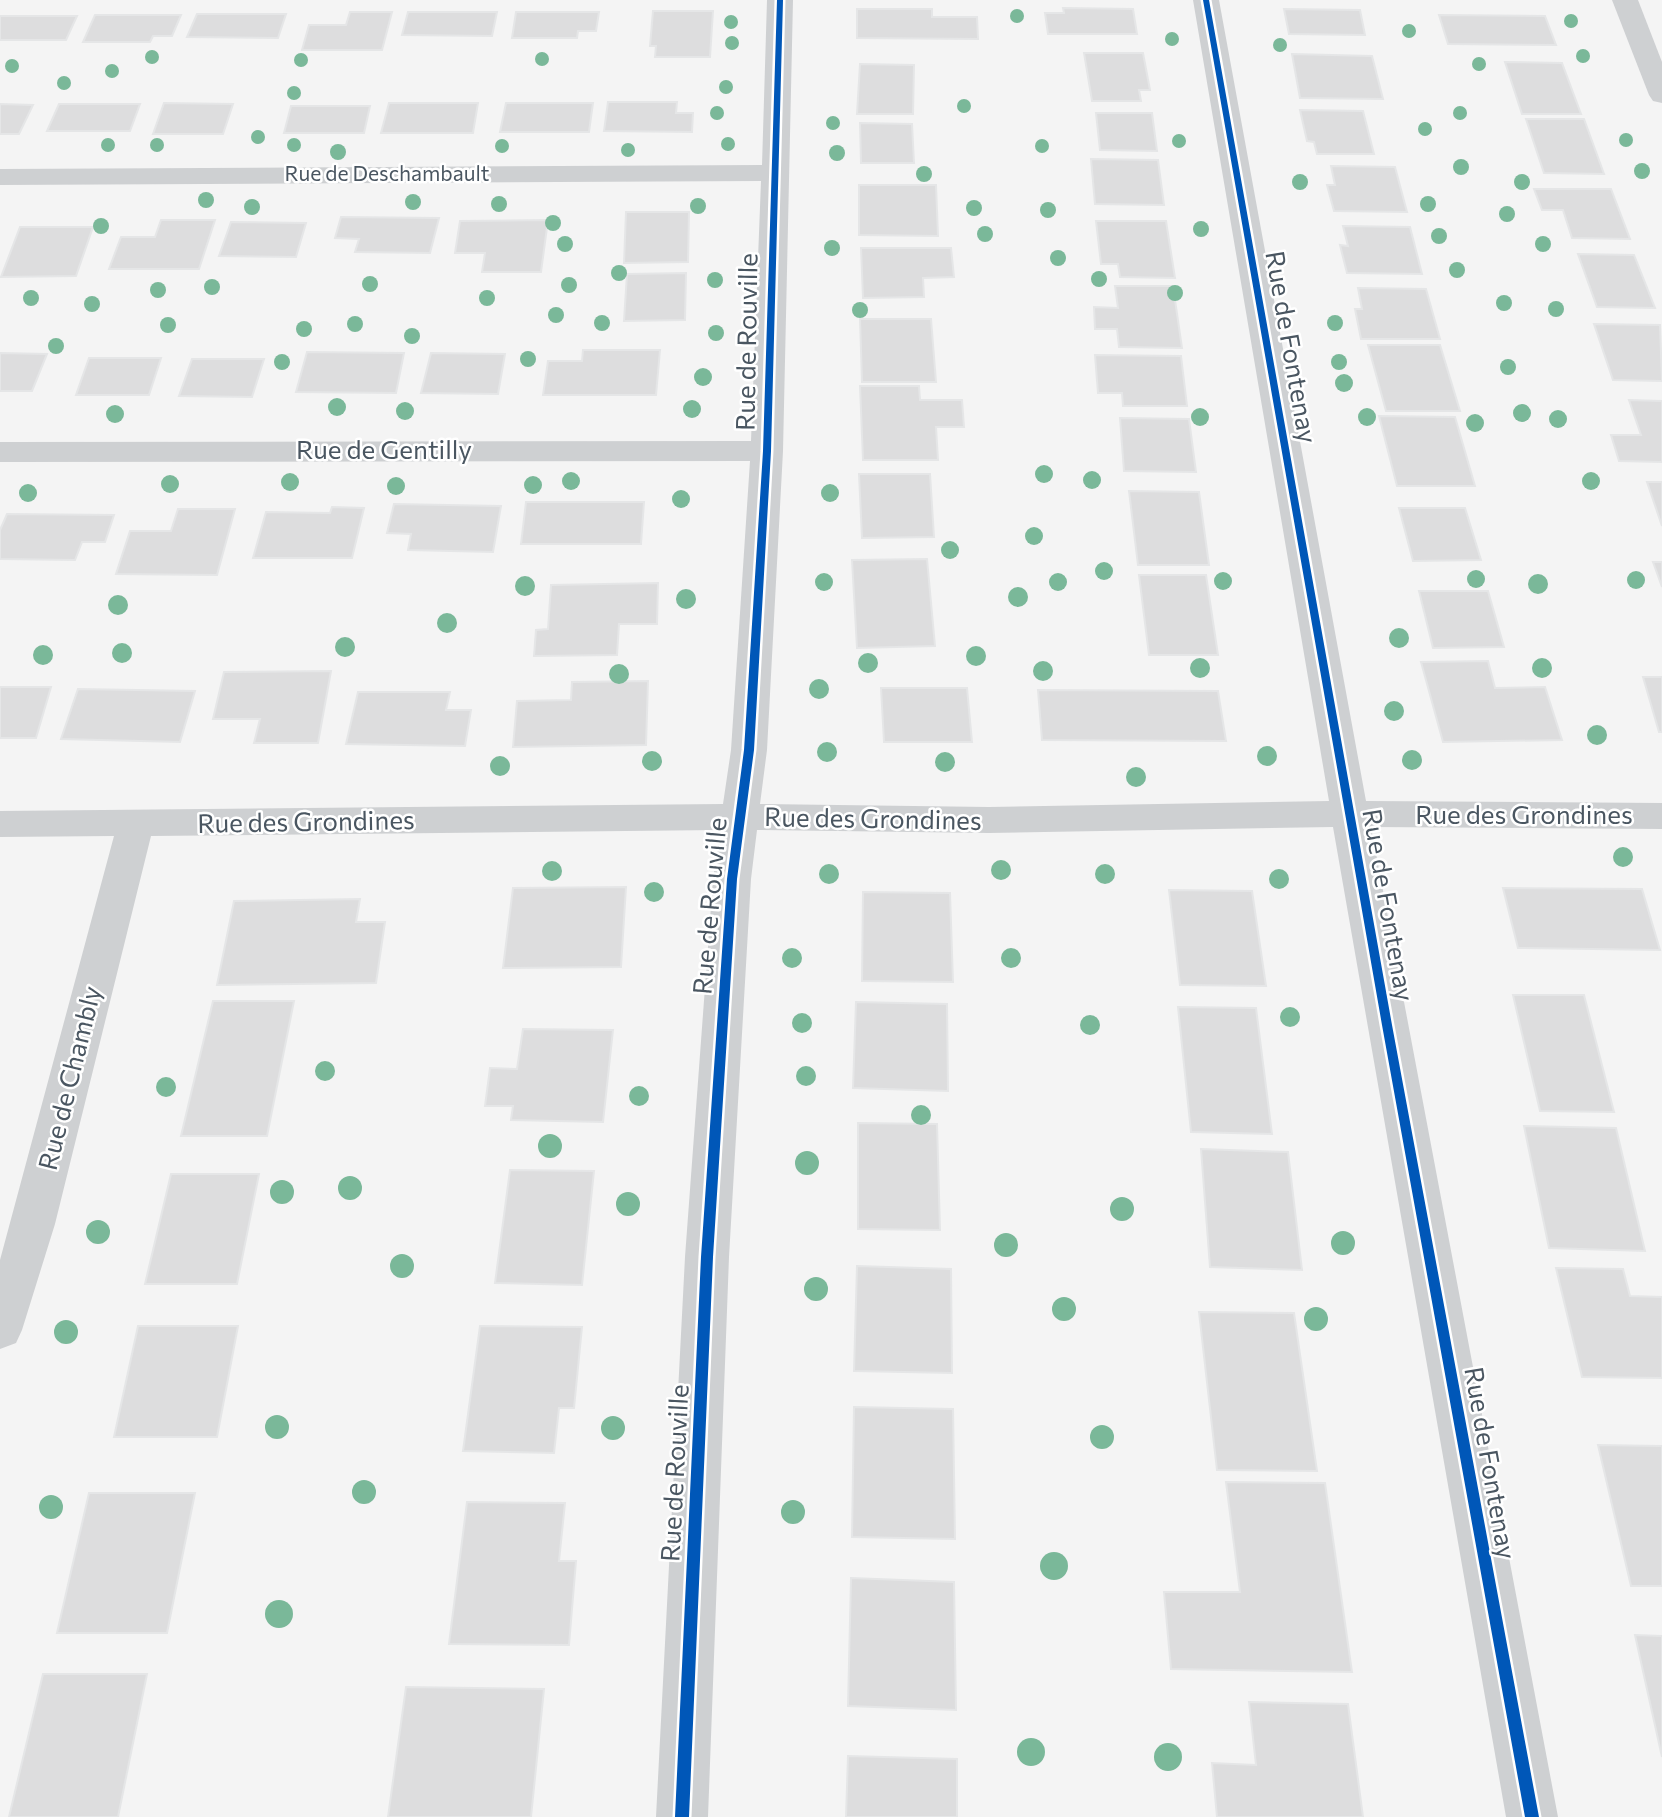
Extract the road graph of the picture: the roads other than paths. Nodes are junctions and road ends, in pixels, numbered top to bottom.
1 (780, 0) edge
2 (1206, 0) edge
3 (1625, 0) edge
4 (1662, 95) edge
5 (774, 173) junction
6 (0, 177) edge
7 (767, 450) junction
8 (0, 452) edge
9 (1349, 814) junction
10 (1662, 816) edge
11 (741, 817) junction
12 (136, 823) junction
13 (0, 824) edge
14 (0, 1330) edge
15 (682, 1817) edge
16 (1532, 1817) edge

1 - 5 street, Rue de Rouville
2 - 9 street, Rue de Fontenay
3 - 4 street
5 - 6 street, Rue de Deschambault
5 - 7 street, Rue de Rouville
7 - 8 street, Rue de Gentilly
7 - 11 street, Rue de Rouville
9 - 10 street, Rue des Grondines
9 - 11 street, Rue des Grondines
9 - 16 street, Rue de Fontenay
11 - 12 street, Rue des Grondines
11 - 15 street, Rue de Rouville
12 - 13 street, Rue des Grondines
12 - 14 street, Rue de Chambly

